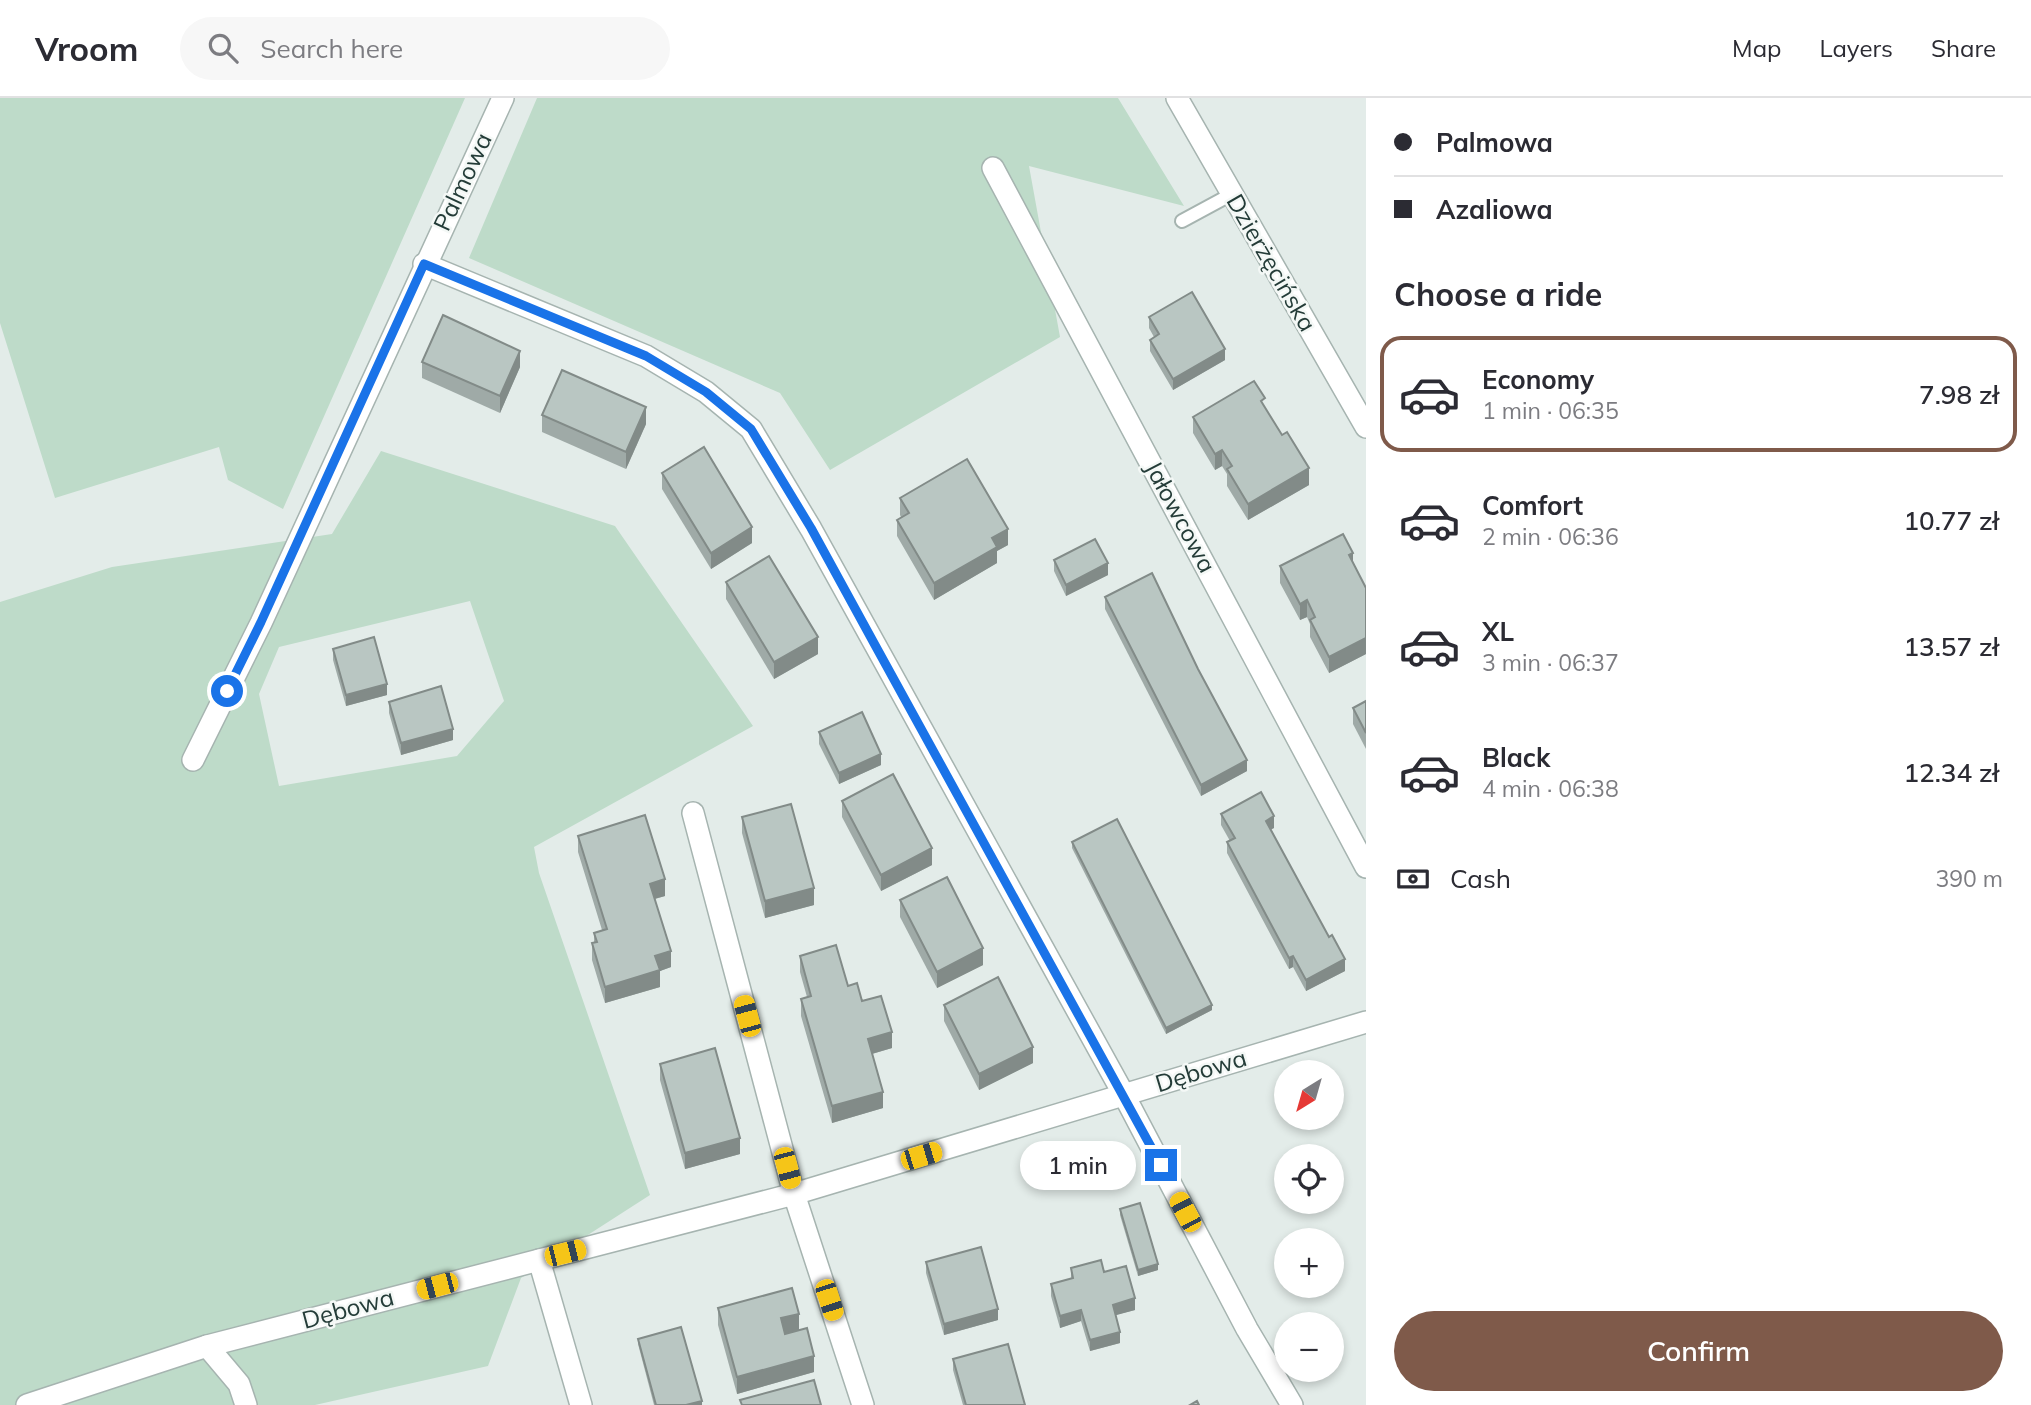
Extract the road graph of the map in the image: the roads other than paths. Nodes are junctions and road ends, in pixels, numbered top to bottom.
1 (503, 98) edge
2 (1177, 98) edge
3 (993, 168) dead end
4 (1232, 194) junction
5 (1182, 221) dead end
6 (424, 264) junction
7 (1366, 427) edge
8 (192, 760) dead end
9 (693, 813) dead end
10 (1366, 867) edge
11 (1366, 1022) edge
12 (1124, 1095) junction
13 (794, 1194) junction
14 (539, 1260) junction
15 (207, 1346) junction
16 (27, 1405) edge
17 (246, 1405) edge
18 (581, 1405) edge
19 (863, 1405) edge
20 (1292, 1405) edge

1 - 6 street, Palmowa
2 - 4 street, Dzierżęcińska
3 - 10 street, Jałowcowa
4 - 5 lane
4 - 7 street, Dzierżęcińska
6 - 8 street, Palmowa
6 - 12 street
9 - 13 street
11 - 12 street, Dębowa
12 - 13 street, Dębowa
12 - 20 street
13 - 14 street, Dębowa
13 - 19 street
14 - 15 street, Dębowa
14 - 18 street
15 - 16 street, Dębowa
15 - 17 street

